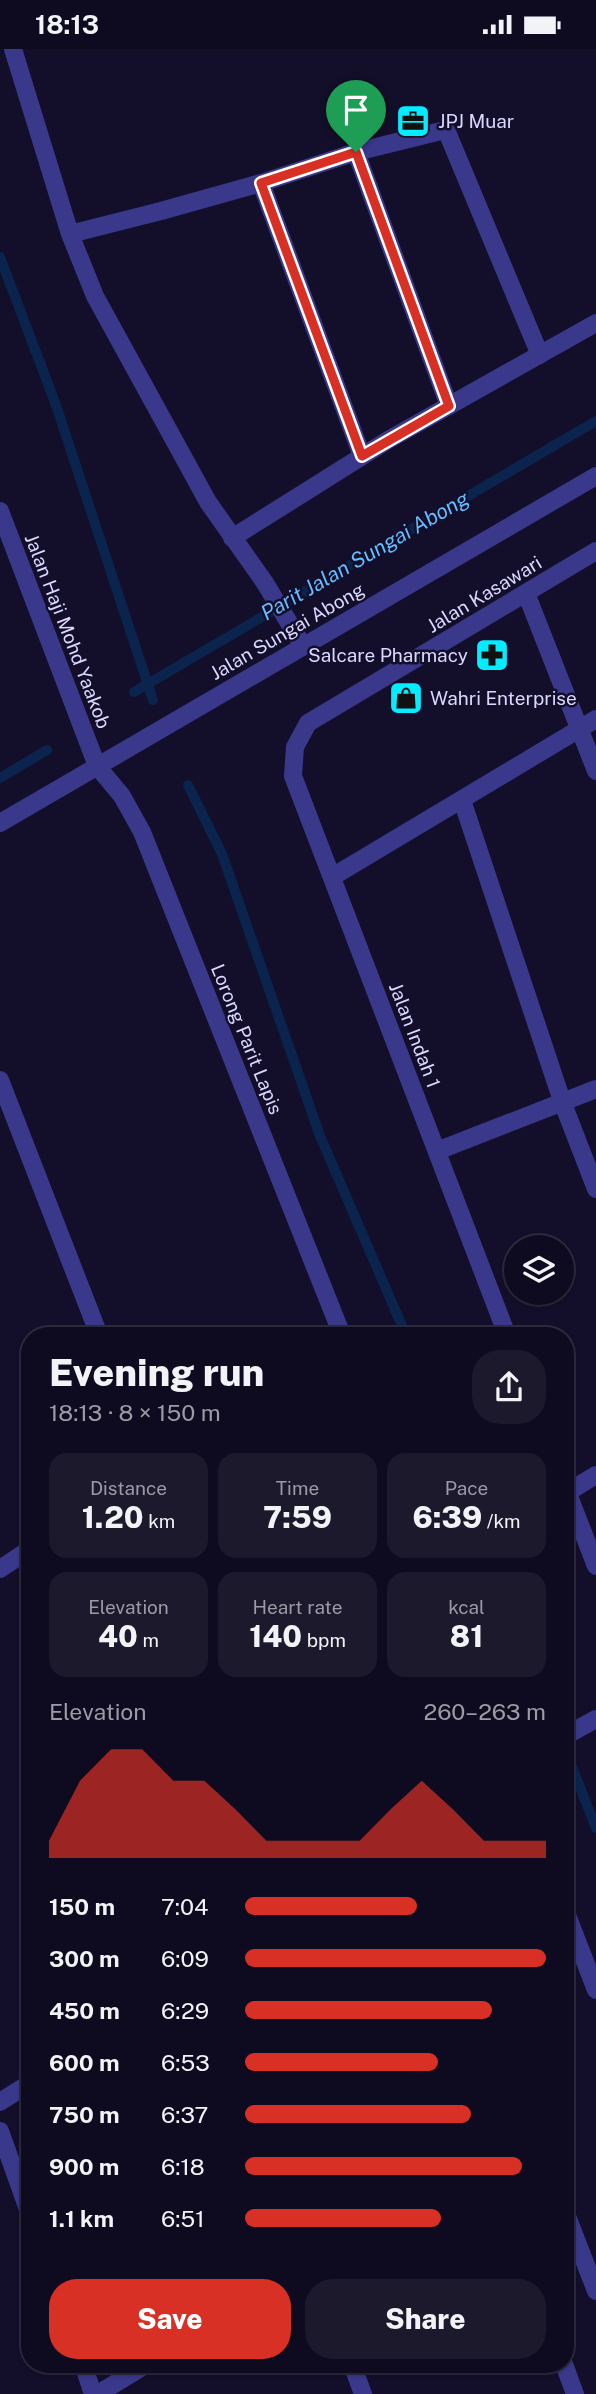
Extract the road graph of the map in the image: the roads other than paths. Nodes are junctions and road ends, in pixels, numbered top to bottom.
1 (13, 49) edge
2 (356, 152) junction
3 (261, 183) junction
4 (70, 234) junction
5 (596, 323) edge
6 (540, 355) junction
7 (449, 406) junction
8 (362, 456) junction
9 (596, 476) edge
10 (0, 510) edge
11 (232, 538) junction
12 (596, 551) edge
13 (8, 552) edge
14 (526, 593) junction
15 (303, 646) junction
16 (596, 719) edge
17 (580, 729) junction
18 (295, 747) joint
19 (97, 766) junction
20 (596, 771) edge
21 (462, 800) junction
22 (0, 823) edge
23 (332, 877) junction
24 (0, 1080) edge
25 (596, 1089) edge
26 (562, 1101) junction
27 (437, 1151) junction
28 (596, 1189) edge
29 (96, 1327) edge
30 (339, 1327) edge
31 (504, 1327) edge
32 (596, 1475) edge
33 (574, 1485) edge
34 (574, 1510) edge
35 (21, 1555) edge
36 (596, 1566) edge
37 (0, 1569) edge
38 (596, 1719) edge
39 (574, 1731) edge
40 (574, 1933) edge
41 (596, 1990) edge
42 (21, 2089) edge
43 (0, 2102) edge
44 (0, 2131) edge
45 (21, 2190) edge
46 (574, 2234) edge
47 (596, 2291) edge
48 (87, 2373) edge
49 (132, 2373) edge
50 (355, 2373) edge
51 (567, 2373) edge
52 (96, 2394) edge
53 (363, 2394) edge
54 (575, 2394) edge

1 - 4 street
2 - 3 street
2 - 6 street
2 - 7 street
3 - 4 street
3 - 8 street
4 - 11 street
5 - 6 street
6 - 7 street
7 - 8 street
8 - 11 street
9 - 15 street, Jalan Sungai Abong
10 - 13 street, Jalan Haji Mohd Yaakob
11 - 15 street
12 - 14 street, Jalan Kasawari
13 - 19 street, Jalan Haji Mohd Yaakob
14 - 17 street
14 - 18 street, Jalan Kasawari
15 - 19 street, Jalan Sungai Abong
16 - 17 street
17 - 20 street
17 - 21 street
18 - 23 street, Jalan Indah 1
19 - 22 street, Jalan Sungai Abong
19 - 30 street, Lorong Parit Lapis
21 - 23 street
21 - 26 street
23 - 27 street, Jalan Indah 1
24 - 29 street
25 - 26 street
26 - 27 street
26 - 28 street
27 - 31 street, Jalan Indah 1
32 - 33 street
34 - 36 street
35 - 37 street
38 - 39 street
40 - 41 street
42 - 43 street
44 - 45 street
46 - 47 street
48 - 52 street
49 - 52 street
50 - 53 street
51 - 54 street

